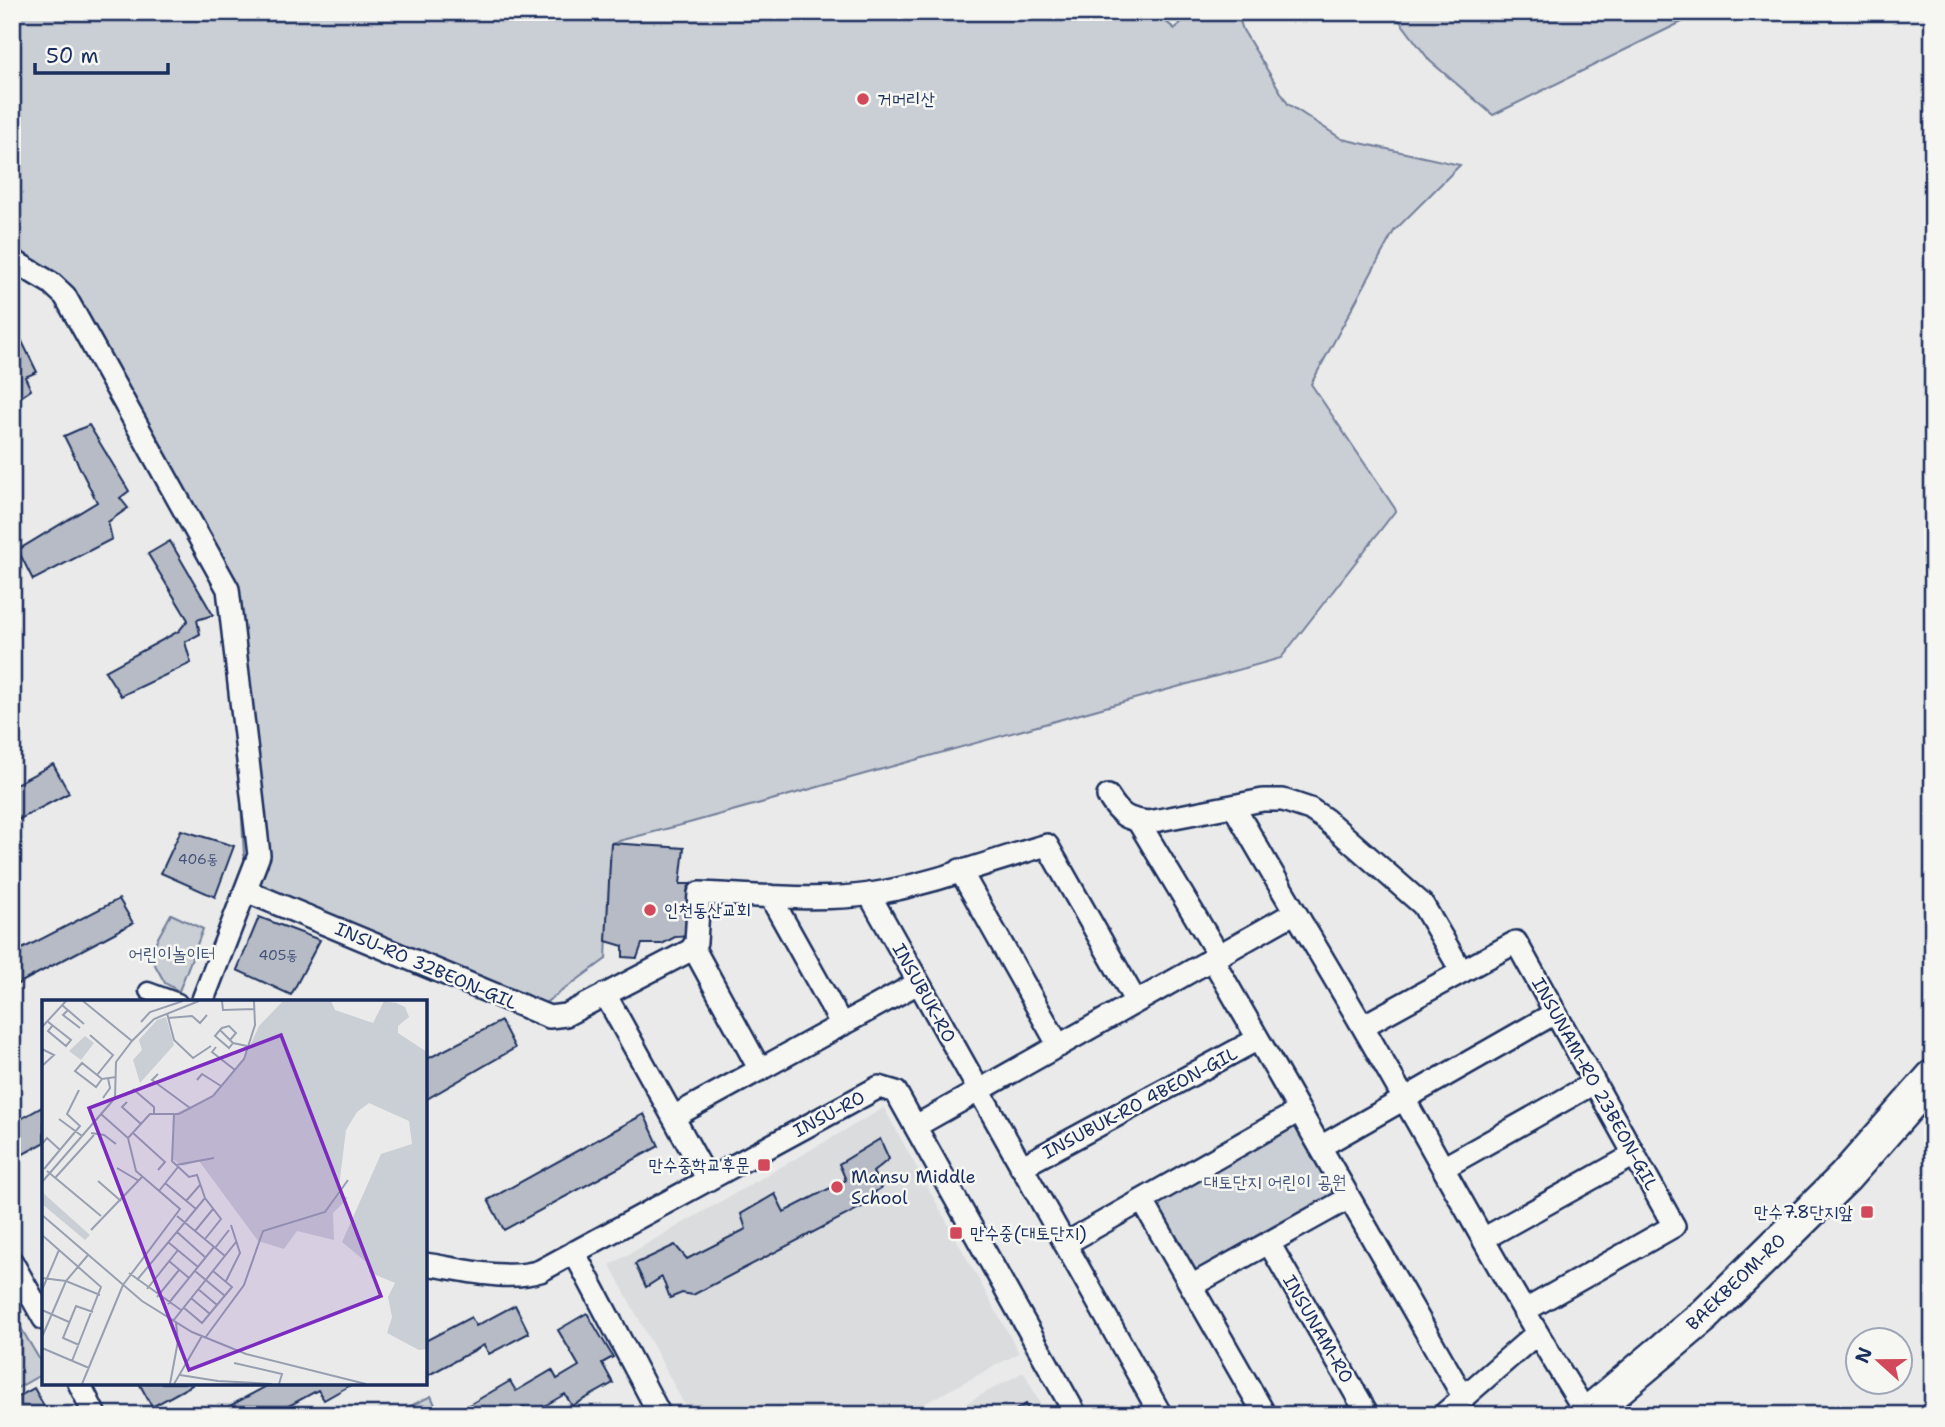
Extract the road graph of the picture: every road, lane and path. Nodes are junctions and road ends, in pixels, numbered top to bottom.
1 (12, 260) edge
2 (1108, 796) dead end
3 (1234, 807) junction
4 (1138, 821) junction
5 (960, 870) junction
6 (246, 891) junction
7 (869, 894) junction
8 (770, 896) junction
9 (1294, 914) junction
10 (692, 947) junction
11 (1216, 958) junction
12 (1462, 972) junction
13 (918, 983) junction
14 (148, 991) dead end
15 (605, 994) junction
16 (173, 1000) edge
17 (203, 1000) edge
18 (1136, 1002) junction
19 (1555, 1013) junction
20 (842, 1025) junction
21 (1363, 1026) junction
22 (1258, 1039) junction
23 (1059, 1046) junction
24 (760, 1070) junction
25 (1933, 1077) edge
26 (1594, 1083) junction
27 (979, 1091) junction
28 (1404, 1100) junction
29 (1299, 1111) junction
30 (673, 1117) junction
31 (916, 1126) junction
32 (1320, 1147) junction
33 (1634, 1155) junction
34 (1021, 1167) junction
35 (1443, 1167) junction
36 (708, 1180) junction
37 (1349, 1198) junction
38 (1142, 1200) junction
39 (1483, 1239) junction
40 (1269, 1243) junction
41 (1065, 1244) junction
42 (574, 1252) junction
43 (12, 1262) edge
44 (427, 1264) edge
45 (1191, 1286) junction
46 (1524, 1311) junction
47 (42, 1315) edge
48 (1536, 1334) junction
49 (80, 1385) edge
50 (1464, 1398) junction
51 (1586, 1414) edge
52 (95, 1415) edge
53 (660, 1415) edge
54 (1076, 1415) edge
55 (1161, 1415) edge
56 (1265, 1415) edge
57 (1368, 1415) edge
58 (1443, 1415) edge

1 - 6 street
2 - 4 street
3 - 4 street
3 - 9 street
3 - 12 street
4 - 11 street
5 - 7 street
5 - 18 street
5 - 23 street
6 - 15 street, INSU-RO 32BEON-GIL
6 - 17 street
7 - 8 street
7 - 13 street, INSUBUK-RO
8 - 10 street
8 - 20 street
9 - 11 street
9 - 21 street
10 - 15 street, INSU-RO 32BEON-GIL
10 - 24 street
11 - 18 street
11 - 22 street
12 - 19 street, INSUNAM-RO 23BEON-GIL
12 - 21 street
13 - 20 street
13 - 27 street, INSUBUK-RO
14 - 16 street
15 - 30 street
18 - 23 street
19 - 26 street, INSUNAM-RO 23BEON-GIL
19 - 28 street
20 - 24 street
21 - 28 street
22 - 29 street
22 - 34 street, INSUBUK-RO 4BEON-GIL
23 - 27 street
24 - 30 street
25 - 51 main road, BAEKBEOM-RO
26 - 33 street, INSUNAM-RO 23BEON-GIL
26 - 35 street
27 - 31 street
27 - 34 street, INSUBUK-RO 4BEON-GIL
28 - 32 street
28 - 35 street
29 - 32 street
29 - 38 street
30 - 36 street
31 - 36 street, INSU-RO
31 - 54 street, INSU-RO
32 - 37 street
33 - 39 street
33 - 46 street, INSUNAM-RO 23BEON-GIL
34 - 41 street, INSUBUK-RO 4BEON-GIL
35 - 39 street
36 - 42 street, INSU-RO
37 - 40 street
37 - 50 street
38 - 41 street
38 - 45 street
39 - 46 street
40 - 45 street
40 - 57 street, INSUNAM-RO
41 - 55 street, INSUBUK-RO 4BEON-GIL
42 - 44 street, INSU-RO
42 - 53 street
43 - 47 street
45 - 56 street
46 - 48 street
48 - 50 street
48 - 51 street
49 - 52 street
50 - 58 street

